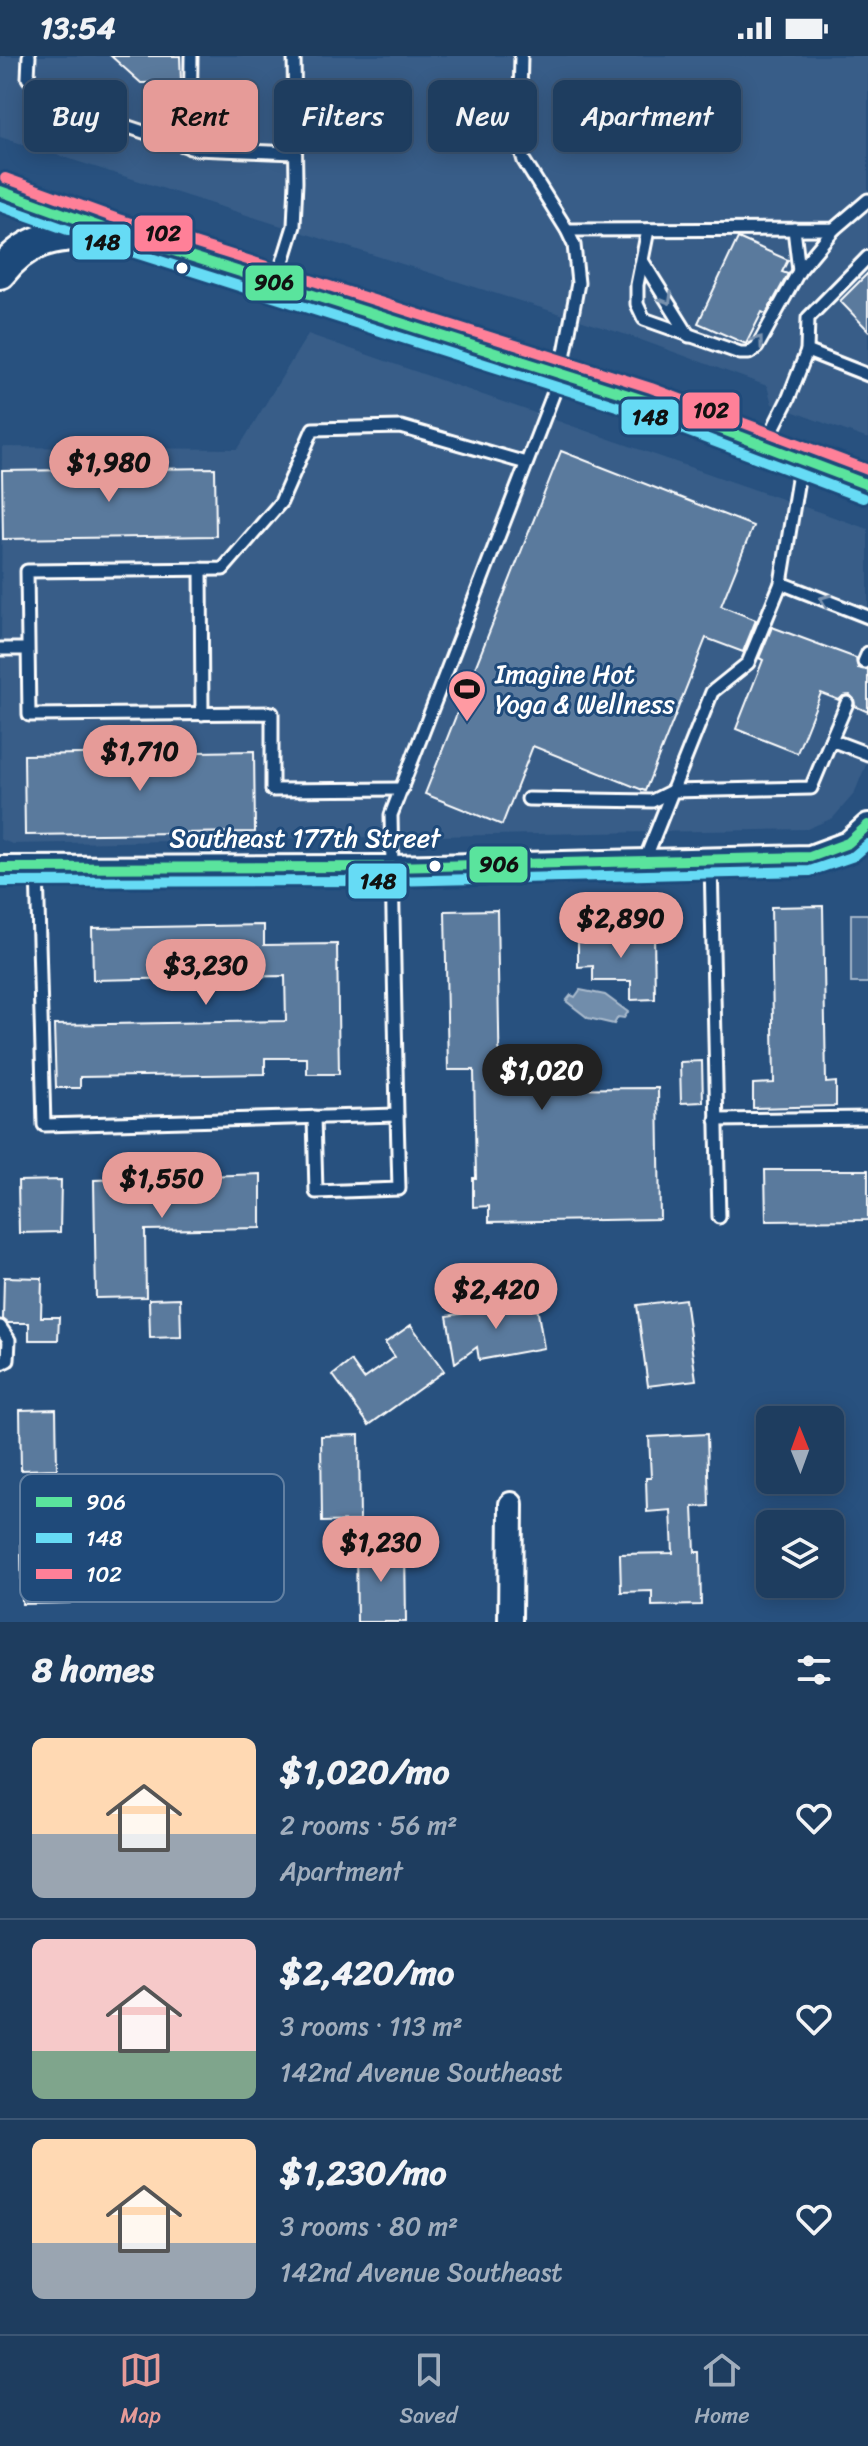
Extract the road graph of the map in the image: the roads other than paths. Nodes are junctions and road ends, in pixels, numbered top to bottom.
1 (29, 56) edge
2 (191, 56) edge
3 (294, 56) edge
4 (521, 56) edge
5 (191, 80) edge
6 (143, 132) edge
7 (237, 152) edge
8 (295, 153) junction
9 (0, 191) edge
10 (868, 200) edge
11 (794, 229) junction
12 (834, 229) junction
13 (567, 230) junction
14 (648, 230) junction
15 (114, 232) junction
16 (868, 257) edge
17 (643, 262) junction
18 (799, 271) junction
19 (0, 273) edge
20 (277, 282) junction
21 (689, 336) junction
22 (807, 351) junction
23 (561, 374) junction
24 (868, 375) edge
25 (764, 446) junction
26 (801, 460) junction
27 (526, 463) junction
28 (868, 485) edge
29 (201, 569) junction
30 (781, 583) junction
31 (868, 617) edge
32 (0, 649) edge
33 (27, 649) junction
34 (847, 703) dead end
35 (202, 714) junction
36 (831, 740) junction
37 (868, 754) edge
38 (402, 789) junction
39 (672, 791) junction
40 (528, 799) dead end
41 (868, 825) edge
42 (711, 861) junction
43 (644, 862) junction
44 (390, 867) junction
45 (0, 868) edge
46 (37, 868) junction
47 (397, 1115) junction
48 (314, 1117) junction
49 (868, 1118) edge
50 (716, 1120) junction
51 (719, 1217) dead end
52 (0, 1327) edge
53 (0, 1364) edge
54 (511, 1504) dead end
55 (510, 1622) edge

1 - 6 lane
2 - 5 lane
3 - 8 lane
4 - 13 lane
7 - 8 lane
8 - 20 lane
9 - 15 main road
10 - 12 lane
11 - 12 lane
11 - 14 lane
11 - 18 lane
12 - 18 lane
13 - 14 lane
13 - 23 lane
14 - 17 lane
15 - 19 main road
15 - 20 main road
16 - 22 lane
17 -> 21 lane
17 - 21 lane
21 -> 18 lane
20 - 23 main road
22 - 24 lane
22 - 25 lane
23 - 25 main road
23 - 27 lane
25 - 26 main road
26 - 28 main road
26 - 30 lane
27 - 29 lane
27 - 38 lane
29 - 33 lane
29 - 35 lane
31 -> 30 lane
30 - 39 lane
32 - 33 lane
33 - 35 lane
34 - 36 lane
35 - 38 lane
36 - 37 lane
36 - 39 lane
38 - 44 lane
39 - 40 lane
39 - 43 lane
41 - 42 street, Southeast 177th Street
42 - 43 street, Southeast 177th Street
42 - 50 lane
43 - 44 street, Southeast 177th Street
44 - 46 street, Southeast 177th Street
44 - 47 lane
45 - 46 street, Southeast 177th Street
46 - 48 lane
47 - 48 lane
47 - 48 lane
49 - 50 lane
50 - 51 lane
52 - 53 lane
54 - 55 street

